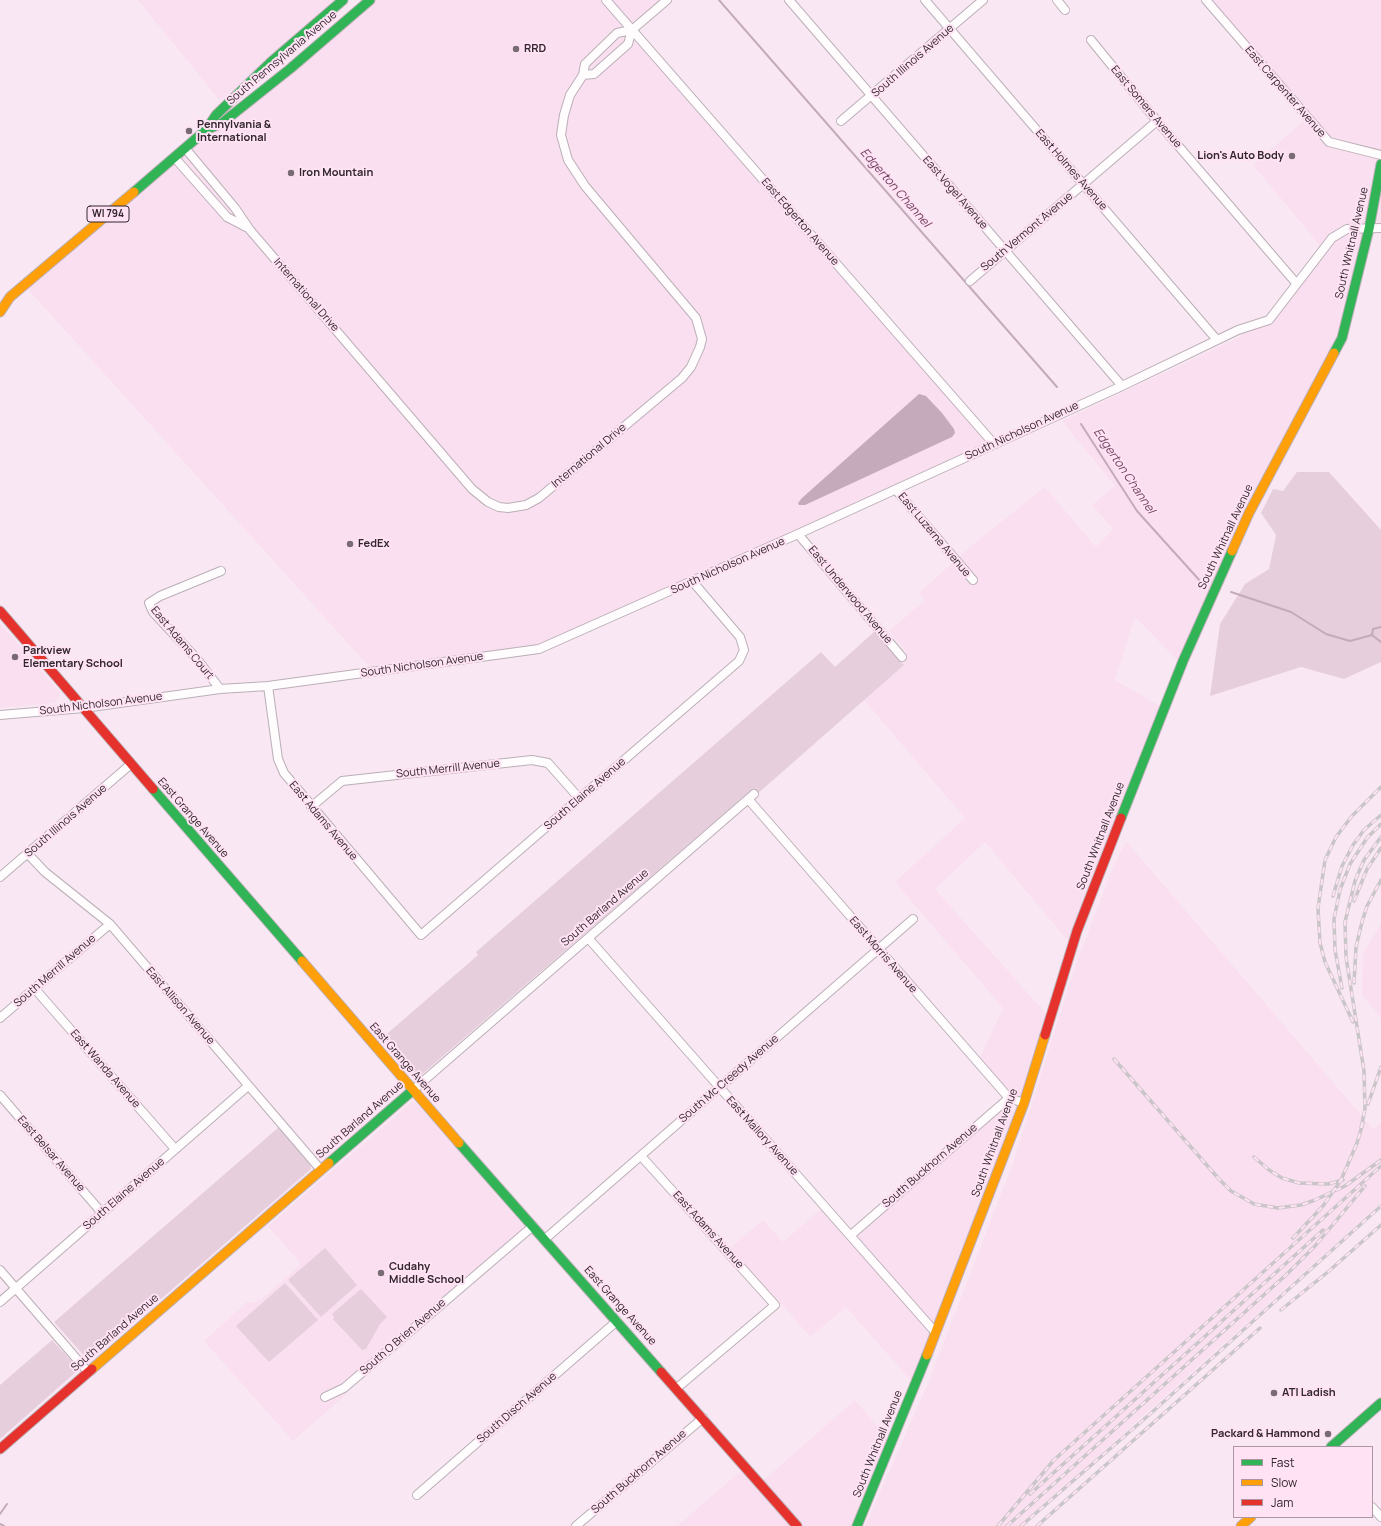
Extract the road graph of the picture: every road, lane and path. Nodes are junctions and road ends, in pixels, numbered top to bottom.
1 (343, 0) edge
2 (370, 0) edge
3 (606, 0) edge
4 (667, 0) edge
5 (789, 0) edge
6 (925, 0) edge
7 (983, 0) edge
8 (1057, 0) edge
9 (1206, 0) edge
10 (1065, 10) dead end
11 (950, 29) junction
12 (632, 30) junction
13 (1091, 40) dead end
14 (583, 75) junction
15 (871, 97) junction
16 (841, 121) dead end
17 (1157, 121) junction
18 (206, 130) junction
19 (185, 148) junction
20 (1381, 155) edge
21 (174, 157) junction
22 (1381, 164) edge
23 (1083, 184) junction
24 (1369, 228) junction
25 (1381, 228) edge
26 (250, 230) junction
27 (1005, 250) junction
28 (970, 280) dead end
29 (1296, 283) junction
30 (10, 298) junction
31 (0, 302) edge
32 (0, 312) edge
33 (1217, 340) junction
34 (1122, 386) junction
35 (994, 444) junction
36 (896, 490) junction
37 (798, 534) junction
38 (221, 571) dead end
39 (973, 580) dead end
40 (693, 582) junction
41 (0, 611) edge
42 (902, 657) dead end
43 (268, 686) junction
44 (220, 689) junction
45 (84, 708) junction
46 (0, 715) edge
47 (131, 764) junction
48 (751, 797) joint
49 (579, 798) junction
50 (311, 807) junction
51 (28, 854) junction
52 (0, 878) edge
53 (912, 919) dead end
54 (110, 924) junction
55 (421, 936) joint
56 (589, 939) junction
57 (878, 949) junction
58 (35, 989) junction
59 (0, 1018) edge
60 (248, 1086) junction
61 (719, 1087) junction
62 (413, 1090) junction
63 (0, 1095) edge
64 (1009, 1098) junction
65 (1024, 1103) junction
66 (175, 1149) junction
67 (641, 1156) junction
68 (321, 1170) junction
69 (102, 1213) junction
70 (533, 1226) junction
71 (850, 1234) junction
72 (545, 1239) junction
73 (0, 1270) edge
74 (15, 1288) junction
75 (0, 1302) edge
76 (617, 1321) junction
77 (936, 1333) junction
78 (88, 1372) junction
79 (676, 1388) junction
80 (325, 1397) dead end
81 (1381, 1403) edge
82 (703, 1418) junction
83 (1332, 1446) edge
84 (0, 1449) edge
85 (417, 1495) dead end
86 (1373, 1508) edge
87 (1381, 1517) edge
88 (1250, 1518) edge
89 (576, 1526) edge
90 (797, 1526) edge
91 (857, 1526) edge
92 (1241, 1526) edge

1 - 18 street, South Pennsylvania Avenue / WI 794
2 - 18 street, South Pennsylvania Avenue / WI 794
3 - 12 street, East Edgerton Avenue
4 - 12 street
5 - 15 street, East Vogel Avenue
6 - 11 street, East Holmes Avenue
7 - 11 street, South Illinois Avenue
8 - 10 street
9 - 20 street, East Carpenter Avenue
11 - 15 street, South Illinois Avenue
11 - 23 street, East Holmes Avenue
12 - 14 street
12 - 14 street, International Drive
12 - 35 street, East Edgerton Avenue
13 - 17 street, East Somers Avenue
14 - 26 street, International Drive
15 - 16 street, South Illinois Avenue
15 - 27 street, East Vogel Avenue
17 - 23 street, South Vermont Avenue
17 - 29 street, East Somers Avenue
18 - 19 street, South Pennsylvania Avenue / WI 794
19 - 21 street, South Pennsylvania Avenue / WI 794
19 - 26 street, International Drive
21 - 26 street, International Drive
21 - 30 street, South Pennsylvania Avenue / WI 794
22 - 24 street, South Whitnall Avenue
23 - 27 street, South Vermont Avenue
23 - 33 street, East Holmes Avenue
24 - 25 street, South Nicholson Avenue
24 - 29 street, South Nicholson Avenue
24 - 65 street, South Whitnall Avenue
27 - 28 street, South Vermont Avenue
27 - 34 street, East Vogel Avenue
29 - 33 street, South Nicholson Avenue
30 - 31 street, South Pennsylvania Avenue / WI 794
30 - 32 street, South Pennsylvania Avenue / WI 794
33 - 34 street, South Nicholson Avenue
34 - 35 street, South Nicholson Avenue
35 - 36 street, South Nicholson Avenue
36 - 37 street, South Nicholson Avenue
36 - 39 street, East Luzerne Avenue
37 - 40 street, South Nicholson Avenue
37 - 42 street, East Underwood Avenue
38 - 44 street, East Adams Court
40 - 43 street, South Nicholson Avenue
40 - 49 street, South Elaine Avenue
41 - 45 street, East Grange Avenue
43 - 44 street, South Nicholson Avenue
43 - 50 street, East Adams Avenue
44 - 45 street, South Nicholson Avenue
45 - 46 street, South Nicholson Avenue
45 - 47 street, East Grange Avenue
47 - 51 street, South Illinois Avenue
47 - 62 street, East Grange Avenue
48 - 56 street, South Barland Avenue
48 - 57 street, East Morris Avenue
49 - 50 street, South Merrill Avenue
49 - 55 street, South Elaine Avenue
50 - 55 street, East Adams Avenue
51 - 52 street, South Illinois Avenue
51 - 54 street, East Allison Avenue
53 - 57 street, South Mc Creedy Avenue
54 - 58 street, South Merrill Avenue
54 - 60 street, East Allison Avenue
56 - 61 street, East Mallory Avenue
56 - 62 street, South Barland Avenue
57 - 61 street, South Mc Creedy Avenue
57 - 64 street, East Morris Avenue
58 - 59 street, South Merrill Avenue
58 - 66 street, East Wanda Avenue
60 - 66 street, South Elaine Avenue
60 - 68 street, East Allison Avenue
61 - 67 street, South Mc Creedy Avenue
61 - 71 street, East Mallory Avenue
62 - 68 street, South Barland Avenue
62 - 70 street, East Grange Avenue
63 - 69 street, East Belsar Avenue
64 - 65 street
64 - 71 street, South Buckhorn Avenue
65 - 77 street, South Whitnall Avenue
66 - 69 street, South Elaine Avenue
67 - 72 street, South Mc Creedy Avenue
67 - 79 street, East Adams Avenue
68 - 78 street, South Barland Avenue
69 - 74 street, South Elaine Avenue
70 - 72 street, East Grange Avenue
70 - 80 street, South O Brien Avenue
71 - 77 street, East Mallory Avenue
72 - 76 street, East Grange Avenue
73 - 74 street
74 - 75 street, South Elaine Avenue
74 - 78 street
76 - 79 street, East Grange Avenue
76 - 85 street, South Disch Avenue
77 - 91 street, South Whitnall Avenue
78 - 84 street, South Barland Avenue
79 - 82 street, East Grange Avenue
81 - 83 street
82 - 89 street, South Buckhorn Avenue
82 - 90 street, East Grange Avenue
86 - 87 street
88 - 92 street

